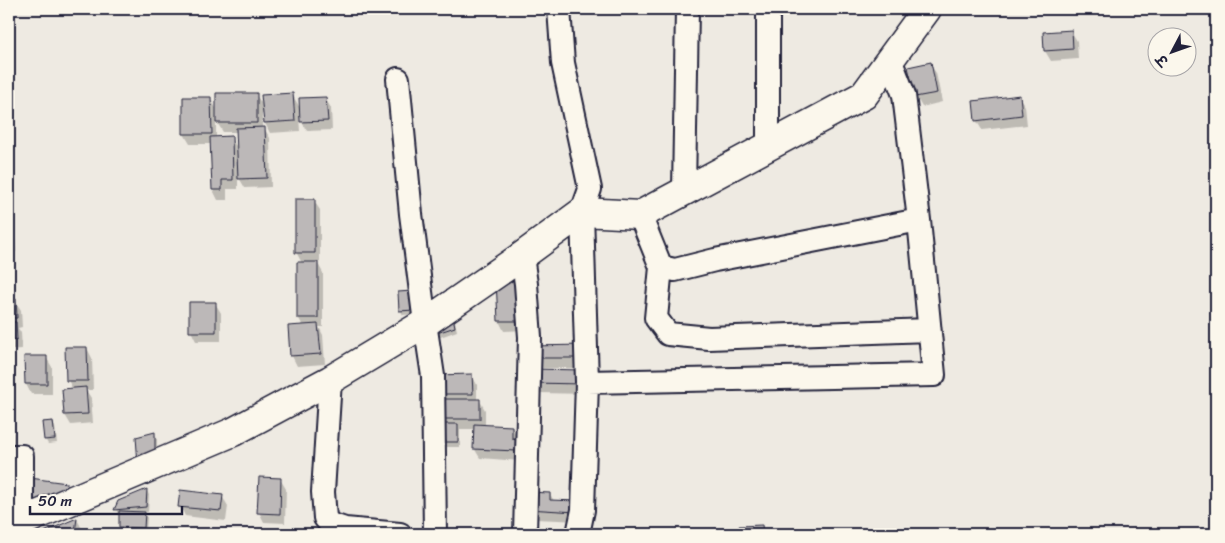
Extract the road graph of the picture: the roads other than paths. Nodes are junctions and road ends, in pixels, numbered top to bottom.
1 (559, 9) edge
2 (687, 9) edge
3 (927, 9) edge
4 (768, 17) dead end
5 (890, 60) junction
6 (398, 79) dead end
7 (768, 146) junction
8 (684, 191) junction
9 (582, 212) junction
10 (640, 215) junction
11 (919, 220) junction
12 (522, 256) junction
13 (661, 267) junction
14 (424, 324) junction
15 (929, 330) junction
16 (330, 380) junction
17 (586, 382) junction
18 (9, 456) edge
19 (15, 524) edge
20 (400, 534) edge
21 (436, 534) edge
22 (525, 534) edge
23 (578, 534) edge

1 - 9 street
2 - 8 street
3 - 5 street
4 - 7 street
5 - 7 street
5 - 11 street
6 - 14 street
7 - 8 street
8 - 10 street
9 - 10 street
9 - 12 street
9 - 17 street
10 - 13 street
11 - 13 street
11 - 15 street
12 - 14 street
12 - 22 street
13 - 15 street
14 - 16 street
14 - 21 street
15 - 17 street
16 - 19 street
16 - 20 street
17 - 23 street
18 - 19 street

